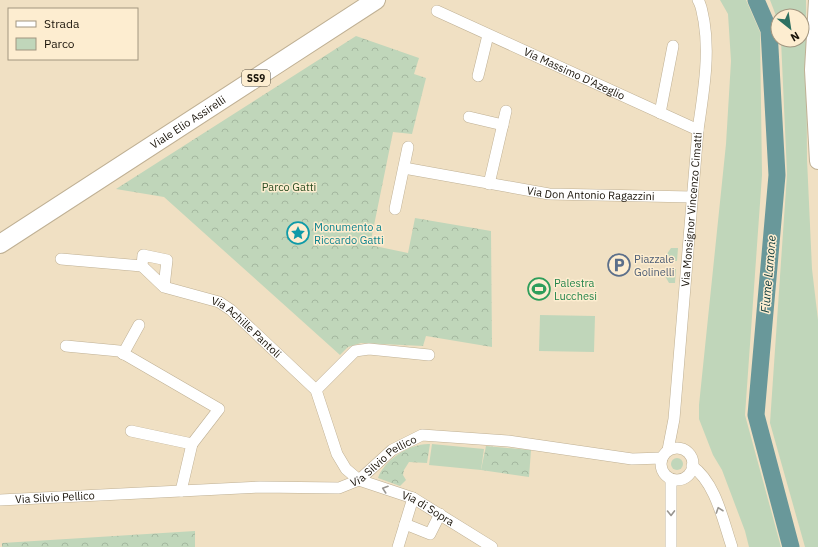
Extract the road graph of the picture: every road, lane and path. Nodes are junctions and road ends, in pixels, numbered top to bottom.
1 (357, 0) edge
2 (376, 0) edge
3 (698, 0) edge
4 (817, 0) edge
5 (437, 11) dead end
6 (488, 35) junction
7 (673, 46) dead end
8 (816, 66) edge
9 (478, 76) dead end
10 (506, 111) dead end
11 (660, 112) junction
12 (469, 117) dead end
13 (503, 124) junction
14 (817, 124) edge
15 (698, 130) junction
16 (408, 147) dead end
17 (134, 151) junction
18 (818, 161) edge
19 (404, 168) junction
20 (489, 184) junction
21 (692, 196) junction
22 (396, 209) dead end
23 (1, 234) edge
24 (61, 259) dead end
25 (142, 266) junction
26 (164, 287) junction
27 (139, 325) dead end
28 (66, 346) dead end
29 (123, 354) junction
30 (429, 355) dead end
31 (316, 390) junction
32 (674, 420) junction
33 (131, 431) dead end
34 (192, 444) junction
35 (682, 449) junction
36 (664, 459) junction
37 (692, 466) junction
38 (671, 479) junction
39 (359, 480) junction
40 (182, 491) junction
41 (413, 498) junction
42 (0, 500) edge
43 (440, 514) junction
44 (405, 524) junction
45 (398, 547) edge
46 (492, 547) edge
47 (671, 547) edge
48 (732, 547) edge

1 - 17 main road, Viale Elio Assirelli / SS9
2 - 17 main road, Viale Elio Assirelli / SS9
3 - 15 street, Via Monsignor Vincenzo Cimatti
4 - 8 street
5 - 6 street, Via Massimo D'Azeglio
6 - 9 street
6 - 11 street, Via Massimo D'Azeglio
7 - 11 street
8 - 14 street
10 - 13 street
11 - 15 street, Via Massimo D'Azeglio
12 - 13 street
13 - 20 street
14 - 18 street
15 - 21 street, Via Monsignor Vincenzo Cimatti
16 - 19 street
17 - 23 main road, Viale Elio Assirelli / SS9
19 - 20 street, Via Don Antonio Ragazzini
19 - 22 street
20 - 21 street, Via Don Antonio Ragazzini
21 - 32 street, Via Monsignor Vincenzo Cimatti
24 - 25 street
25 - 26 street, Via Achille Pantoli
25 - 26 street
26 - 31 street, Via Achille Pantoli
27 - 29 street
28 - 29 street
29 - 34 street
30 - 31 street
31 - 39 street, Via Achille Pantoli
32 - 35 street, Via Monsignor Vincenzo Cimatti
32 - 36 street, Via Monsignor Vincenzo Cimatti
33 - 34 street
34 - 40 street
35 - 36 street
35 - 37 street, Via Monsignor Vincenzo Cimatti
36 - 38 street
36 - 39 street, Via Silvio Pellico
37 - 38 street
48 -> 37 street, Via Monsignor Vincenzo Cimatti
38 -> 47 street
39 - 40 street, Via Silvio Pellico
41 -> 39 street, Via di Sopra
40 - 42 street, Via Silvio Pellico
41 - 43 street, Via di Sopra
41 - 44 street
43 - 44 street
43 - 46 street, Via di Sopra
44 - 45 street

